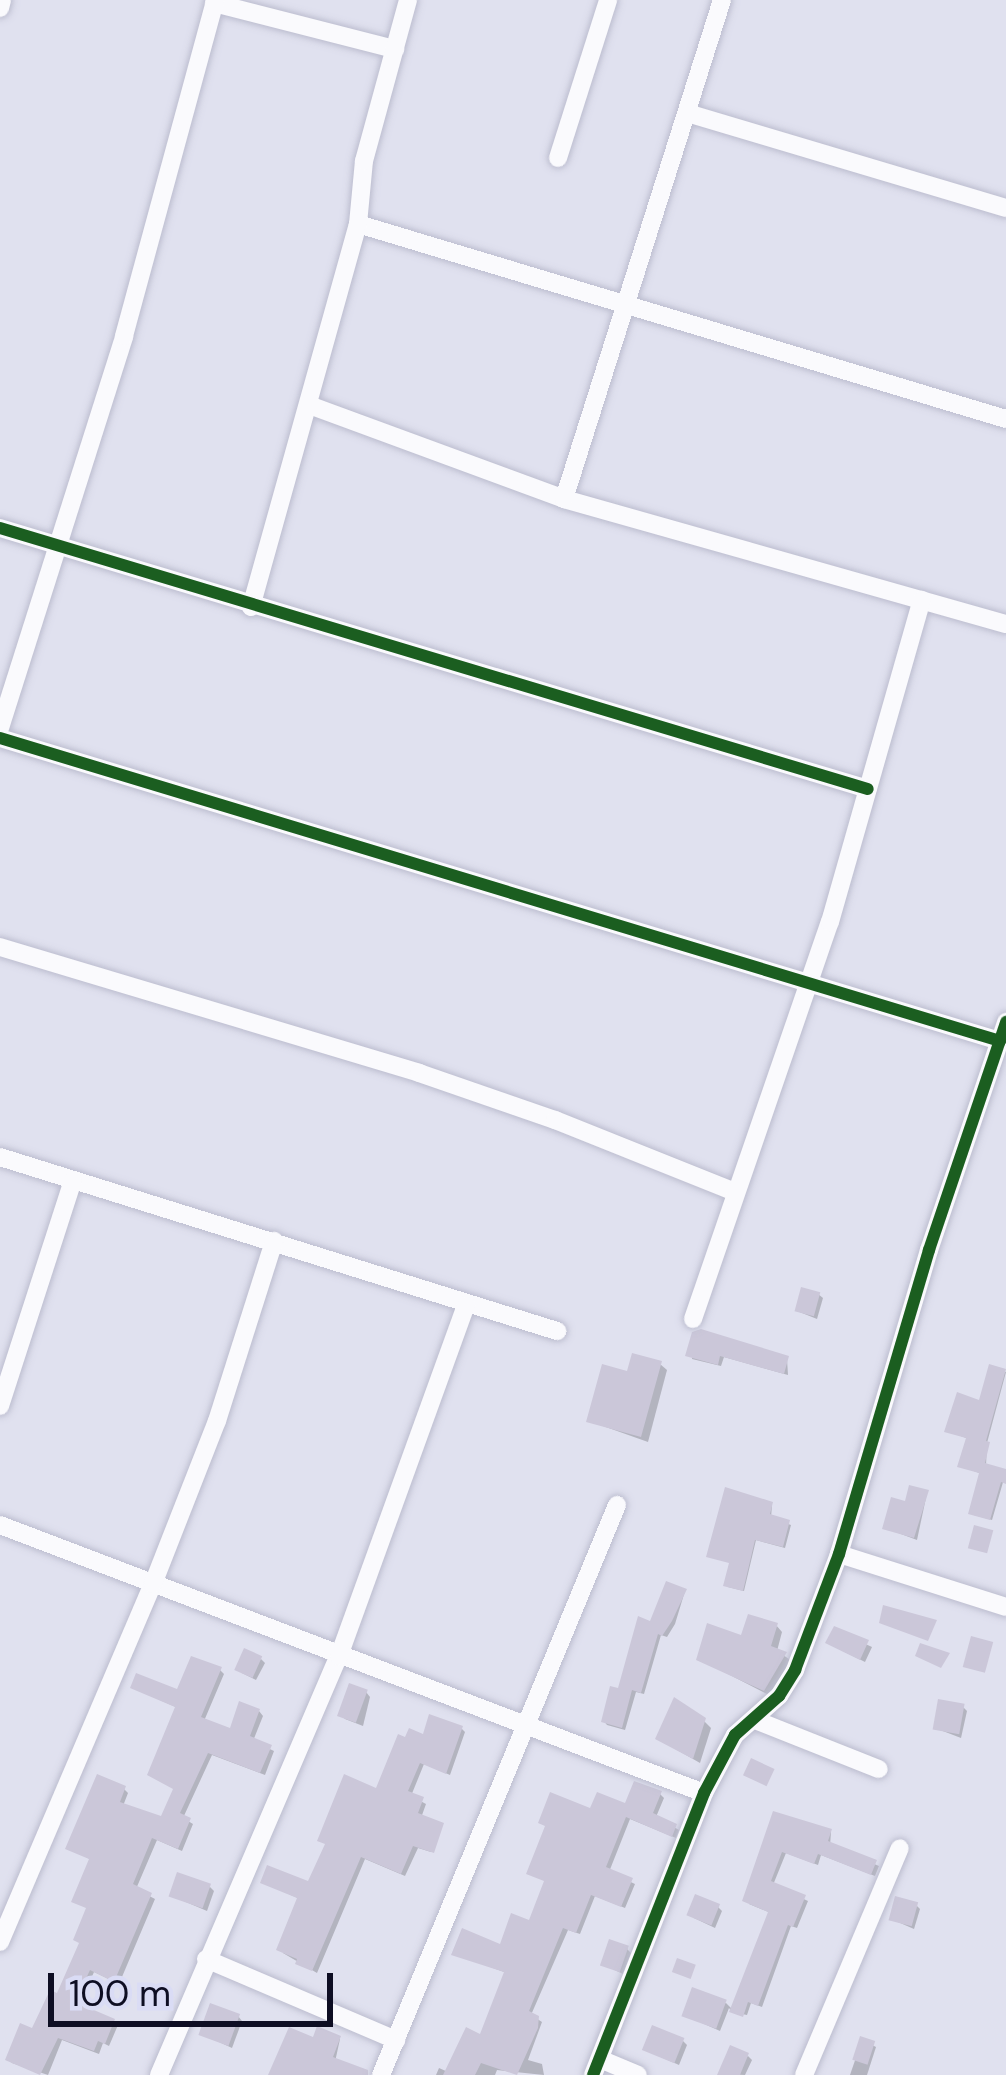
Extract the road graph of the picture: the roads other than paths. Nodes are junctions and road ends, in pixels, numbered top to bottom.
1 (408, 0) edge
2 (608, 0) edge
3 (722, 0) edge
4 (214, 1) edge
5 (395, 49) junction
6 (687, 113) junction
7 (558, 158) dead end
8 (1006, 208) edge
9 (358, 224) junction
10 (628, 306) junction
11 (309, 405) junction
12 (1006, 419) edge
13 (565, 499) junction
14 (0, 528) edge
15 (57, 545) junction
16 (922, 600) junction
17 (251, 607) junction
18 (1006, 624) edge
19 (0, 728) edge
20 (0, 738) edge
21 (868, 789) junction
22 (0, 946) edge
23 (806, 986) junction
24 (1003, 1031) edge
25 (0, 1157) edge
26 (73, 1180) junction
27 (735, 1192) junction
28 (274, 1241) junction
29 (466, 1305) junction
30 (693, 1318) dead end
31 (557, 1331) dead end
32 (0, 1406) edge
33 (617, 1505) dead end
34 (0, 1525) edge
35 (839, 1554) junction
36 (153, 1584) junction
37 (1006, 1607) edge
38 (339, 1656) junction
39 (755, 1720) junction
40 (528, 1726) junction
41 (879, 1769) dead end
42 (704, 1793) junction
43 (900, 1848) dead end
44 (0, 1942) edge
45 (206, 1959) junction
46 (396, 2040) junction
47 (596, 2067) edge
48 (159, 2075) edge
49 (381, 2075) edge
50 (638, 2075) edge
51 (804, 2075) edge

1 - 5 street
2 - 7 street
3 - 6 street
4 - 5 street
4 - 15 street
5 - 9 street
6 - 8 street
6 - 10 street
9 - 10 street
9 - 11 street
10 - 12 street
10 - 13 street
11 - 13 street
11 - 17 street
13 - 16 street
14 - 15 street
15 - 17 street
15 - 19 street
16 - 18 street
16 - 21 street
17 - 21 street
20 - 23 street
21 - 23 street
22 - 27 street
23 - 24 street
23 - 27 street
24 - 35 street
25 - 26 street
26 - 28 street
26 - 32 street
27 - 30 street
28 - 29 street
28 - 36 street
29 - 31 street
29 - 38 street
33 - 40 street
34 - 36 street
35 - 37 street
35 - 39 street
36 - 38 street
36 - 44 street
38 - 40 street
38 - 45 street
39 - 41 street
39 - 42 street
40 - 42 street
40 - 46 street
42 - 47 street
43 - 51 street
45 - 46 street
45 - 48 street
46 - 49 street
47 - 50 street

